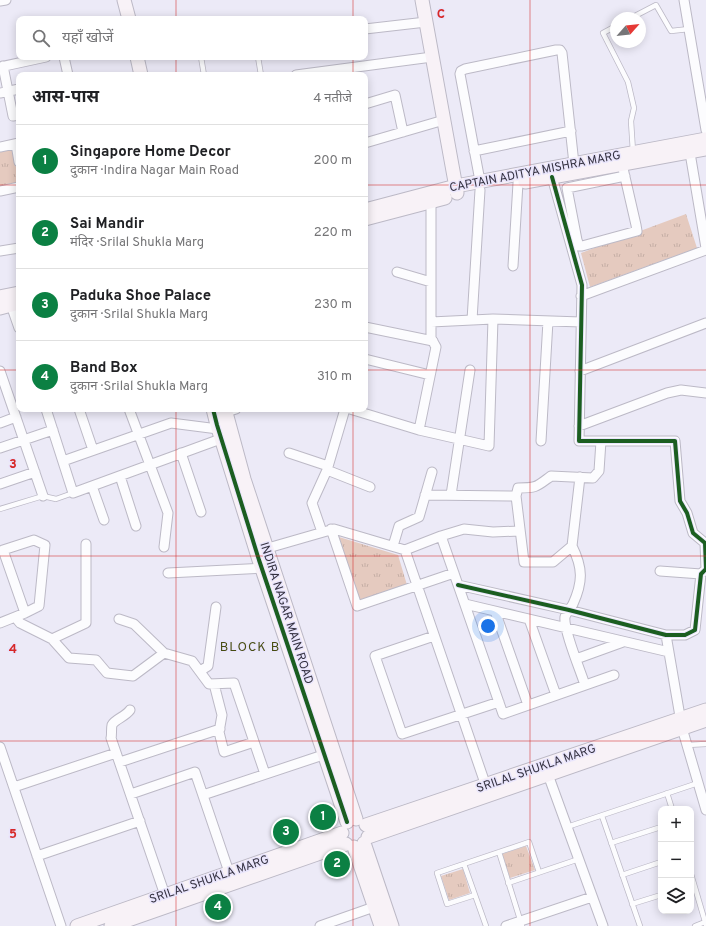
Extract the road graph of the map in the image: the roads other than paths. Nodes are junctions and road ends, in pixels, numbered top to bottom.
1 (6, 0) edge
2 (124, 0) edge
3 (422, 0) edge
4 (684, 0) edge
5 (0, 1) edge
6 (643, 12) edge
7 (128, 16) edge
8 (426, 22) junction
9 (689, 28) junction
10 (368, 29) edge
11 (610, 29) edge
12 (610, 47) edge
13 (611, 48) edge
14 (432, 57) junction
15 (31, 60) edge
16 (65, 60) edge
17 (138, 60) edge
18 (202, 60) edge
19 (258, 60) edge
20 (2, 66) edge
21 (67, 72) edge
22 (140, 72) edge
23 (204, 72) edge
24 (260, 72) edge
25 (346, 72) edge
26 (16, 90) edge
27 (4, 92) edge
28 (368, 103) edge
29 (16, 116) edge
30 (444, 120) junction
31 (706, 130) edge
32 (570, 131) junction
33 (403, 132) junction
34 (706, 139) edge
35 (368, 141) edge
36 (16, 143) edge
37 (0, 147) edge
38 (689, 147) junction
39 (706, 149) edge
40 (474, 150) junction
41 (633, 152) junction
42 (574, 164) junction
43 (624, 170) junction
44 (552, 177) junction
45 (518, 183) junction
46 (480, 186) junction
47 (16, 188) edge
48 (457, 190) junction
49 (0, 191) edge
50 (431, 201) junction
51 (368, 209) edge
52 (368, 218) edge
53 (704, 223) edge
54 (16, 248) edge
55 (706, 249) edge
56 (0, 251) edge
57 (513, 266) dead end
58 (397, 272) dead end
59 (431, 282) junction
60 (16, 294) edge
61 (581, 296) junction
62 (0, 297) edge
63 (10, 305) edge
64 (494, 319) junction
65 (16, 320) edge
66 (472, 320) junction
67 (548, 321) junction
68 (431, 322) junction
69 (581, 322) junction
70 (706, 323) edge
71 (368, 328) edge
72 (433, 341) junction
73 (368, 360) edge
74 (470, 370) dead end
75 (0, 371) edge
76 (580, 371) junction
77 (430, 375) junction
78 (3, 390) edge
79 (706, 393) edge
80 (47, 412) edge
81 (80, 412) edge
82 (130, 412) edge
83 (225, 412) edge
84 (344, 412) edge
85 (360, 412) edge
86 (16, 417) junction
87 (0, 423) edge
88 (579, 426) junction
89 (52, 430) junction
90 (419, 430) junction
91 (138, 434) junction
92 (223, 434) junction
93 (459, 439) junction
94 (24, 440) junction
95 (541, 441) dead end
96 (601, 441) junction
97 (0, 448) edge
98 (93, 450) junction
99 (181, 453) junction
100 (289, 453) dead end
101 (63, 461) junction
102 (150, 465) junction
103 (328, 468) junction
104 (35, 472) junction
105 (432, 472) dead end
106 (120, 476) junction
107 (580, 477) junction
108 (0, 484) edge
109 (92, 486) junction
110 (370, 486) dead end
111 (73, 493) junction
112 (425, 495) junction
113 (451, 495) junction
114 (43, 496) junction
115 (516, 496) junction
116 (0, 509) edge
117 (201, 512) dead end
118 (104, 520) dead end
119 (136, 526) dead end
120 (326, 531) junction
121 (520, 531) junction
122 (441, 536) junction
123 (86, 544) dead end
124 (393, 546) junction
125 (572, 546) junction
126 (164, 547) dead end
127 (262, 550) junction
128 (405, 550) junction
129 (268, 568) junction
130 (660, 571) dead end
131 (454, 572) junction
132 (168, 573) dead end
133 (701, 574) junction
134 (417, 585) junction
135 (458, 585) junction
136 (465, 604) junction
137 (216, 607) dead end
138 (569, 610) junction
139 (495, 612) junction
140 (25, 613) junction
141 (14, 617) junction
142 (119, 619) dead end
143 (529, 619) junction
144 (0, 623) edge
145 (566, 628) junction
146 (666, 635) junction
147 (434, 636) junction
148 (52, 639) junction
149 (623, 642) junction
150 (669, 652) junction
151 (164, 653) junction
152 (576, 659) junction
153 (200, 671) junction
154 (614, 675) dead end
155 (214, 684) junction
156 (585, 685) junction
157 (556, 695) junction
158 (499, 702) junction
159 (528, 705) junction
160 (130, 710) dead end
161 (706, 710) edge
162 (461, 714) junction
163 (706, 720) edge
164 (681, 724) junction
165 (220, 729) junction
166 (254, 742) junction
167 (706, 744) edge
168 (687, 745) junction
169 (0, 747) edge
170 (116, 753) junction
171 (329, 753) junction
172 (120, 762) junction
173 (547, 770) junction
174 (265, 774) junction
175 (698, 783) junction
176 (14, 787) junction
177 (487, 790) junction
178 (667, 793) junction
179 (130, 794) junction
180 (203, 795) junction
181 (671, 806) edge
182 (706, 810) edge
183 (602, 816) junction
184 (140, 821) junction
185 (567, 827) junction
186 (658, 828) edge
187 (355, 834) junction
188 (611, 843) junction
189 (499, 852) junction
190 (37, 856) junction
191 (579, 859) junction
192 (658, 863) edge
193 (464, 864) junction
194 (229, 872) junction
195 (539, 872) junction
196 (622, 875) junction
197 (508, 883) junction
198 (694, 890) edge
199 (475, 895) junction
200 (658, 896) edge
201 (592, 897) junction
202 (167, 900) junction
203 (632, 904) junction
204 (374, 907) junction
205 (129, 923) edge
206 (706, 923) edge
207 (521, 924) edge
208 (62, 926) edge
209 (77, 926) edge
210 (111, 926) edge
211 (320, 926) edge
212 (381, 926) edge
213 (392, 926) edge
214 (486, 926) edge
215 (506, 926) edge
216 (603, 926) edge
217 (640, 926) edge
218 (695, 926) edge

1 - 5 street
2 - 7 street
3 - 8 street
4 - 9 street
6 - 9 lane
8 - 10 street
8 - 14 street
9 - 31 street
11 - 12 lane
13 - 41 lane
14 - 25 street
14 - 30 street
15 - 20 street
16 - 21 street
17 - 22 street
18 - 23 lane
19 - 24 lane
20 - 27 street
26 - 27 street
27 - 29 street
28 - 33 street
30 - 33 street
30 - 48 street
32 - 40 street
32 - 40 street
32 - 42 street
33 - 35 street
34 - 38 street, CAPTAIN ADITYA MISHRA MARG
36 - 37 street
38 - 39 street, CAPTAIN ADITYA MISHRA MARG
38 - 41 street, CAPTAIN ADITYA MISHRA MARG
38 - 43 street, CAPTAIN ADITYA MISHRA MARG
38 - 53 street
40 - 46 street
41 - 42 street, CAPTAIN ADITYA MISHRA MARG
42 - 46 street, CAPTAIN ADITYA MISHRA MARG
43 - 43 street
43 - 44 street, CAPTAIN ADITYA MISHRA MARG
44 - 45 street, CAPTAIN ADITYA MISHRA MARG
44 - 61 street
45 - 46 street, CAPTAIN ADITYA MISHRA MARG
45 - 57 street
46 - 48 street, CAPTAIN ADITYA MISHRA MARG
46 - 66 street
47 - 49 street
48 - 50 street, CAPTAIN ADITYA MISHRA MARG
48 - 51 street, CAPTAIN ADITYA MISHRA MARG
50 - 52 street, CAPTAIN ADITYA MISHRA MARG
50 - 59 street
53 - 55 street
54 - 56 street
55 - 61 street
58 - 59 street
59 - 68 street
60 - 62 street
61 - 69 street
63 - 65 street
64 - 66 street
64 - 67 street
64 - 93 street
66 - 68 street
67 - 69 street
67 - 95 street
68 - 72 street
69 - 76 street
70 - 76 street
71 - 72 street
72 - 77 street
73 - 77 street
74 - 93 street
75 - 78 street
76 - 88 street
77 - 90 street
78 - 86 street
79 - 88 street
80 - 89 street
81 - 98 street
82 - 91 street
83 - 92 street, INDIRA NAGAR MAIN ROAD
84 - 103 street
85 - 90 street
86 - 87 street
86 - 94 street
88 - 96 street
89 - 94 street
89 - 101 street
90 - 93 street
91 - 92 street
91 - 98 street
91 - 102 street
92 - 99 street
92 - 127 street, INDIRA NAGAR MAIN ROAD
93 - 113 street
94 - 97 street
94 - 104 street
96 - 107 street
96 - 133 street
98 - 101 street
99 - 102 street
99 - 117 street
100 - 103 street
101 - 111 street
102 - 106 street
102 - 126 street
103 - 110 street
103 - 120 street
104 - 108 street
104 - 114 street
105 - 112 street
106 - 109 street
106 - 119 street
107 - 115 street
107 - 125 street
109 - 111 street
109 - 118 street
111 - 114 lane
112 - 113 street
112 - 124 street
113 - 115 street
114 - 116 lane
115 - 121 street
120 - 124 street
120 - 127 street
120 - 134 street
121 - 122 street
121 - 125 street
122 - 128 street
122 - 131 street
123 - 148 street
124 - 128 street
125 - 138 street
127 - 129 street, INDIRA NAGAR MAIN ROAD
128 - 134 street
129 - 132 street
129 - 171 street, INDIRA NAGAR MAIN ROAD
130 - 133 street
131 - 134 street
131 - 135 street
133 - 146 street
134 - 147 street
135 - 136 street
135 - 138 street
136 - 139 street
136 - 158 street
137 - 153 street
138 - 145 street
138 - 146 street
139 - 143 street
139 - 159 street
140 - 140 street
140 - 141 street
141 - 144 street
141 - 148 street
142 - 151 street
143 - 145 street
143 - 157 street
145 - 149 street
145 - 152 street
146 - 150 street
147 - 162 street
147 - 162 street
148 - 151 street
149 - 150 street
149 - 152 street
150 - 164 street
151 - 153 street
152 - 156 street
153 - 155 street
154 - 156 street
155 - 165 street
155 - 166 street
156 - 157 street
157 - 159 street
158 - 159 street
158 - 162 street
160 - 170 street
161 - 164 street, SRILAL SHUKLA MARG
162 - 177 street
163 - 164 street, SRILAL SHUKLA MARG
164 - 168 street
164 - 173 street, SRILAL SHUKLA MARG
165 - 166 street
165 - 172 street
166 - 174 street
167 - 168 lane
168 - 175 street
169 - 176 street
170 - 172 street
170 - 176 street
171 - 174 street
171 - 187 street, INDIRA NAGAR MAIN ROAD
172 - 179 street
173 - 177 street, SRILAL SHUKLA MARG
173 - 185 street
174 - 180 street
175 - 178 lane
175 - 182 street
176 - 190 street
177 - 187 street, SRILAL SHUKLA MARG
178 - 181 lane
178 - 183 lane
179 - 180 street
179 - 184 street
180 - 194 street
183 - 185 lane
183 - 188 lane
184 - 190 street
184 - 202 street
185 - 191 street
186 - 188 lane
187 - 194 street, SRILAL SHUKLA MARG
187 - 202 street, SRILAL SHUKLA MARG
187 - 204 street, INDIRA NAGAR MAIN ROAD
187 - 213 street, INDIRA NAGAR MAIN ROAD
188 - 196 lane
189 - 193 lane
189 - 195 lane
189 - 197 lane
190 - 208 street
191 - 195 lane
191 - 201 street
192 - 196 lane
193 - 199 lane
193 - 199 lane
194 - 202 street, SRILAL SHUKLA MARG
195 - 197 lane
196 - 203 lane
197 - 207 lane
198 - 206 lane
199 - 214 lane
200 - 203 lane
201 - 207 street
201 - 216 street
202 - 205 street, SRILAL SHUKLA MARG
202 - 209 street, SRILAL SHUKLA MARG
203 - 217 lane
204 - 211 street
204 - 212 street, INDIRA NAGAR MAIN ROAD
205 - 210 street, SRILAL SHUKLA MARG
206 - 218 lane
207 - 215 street

